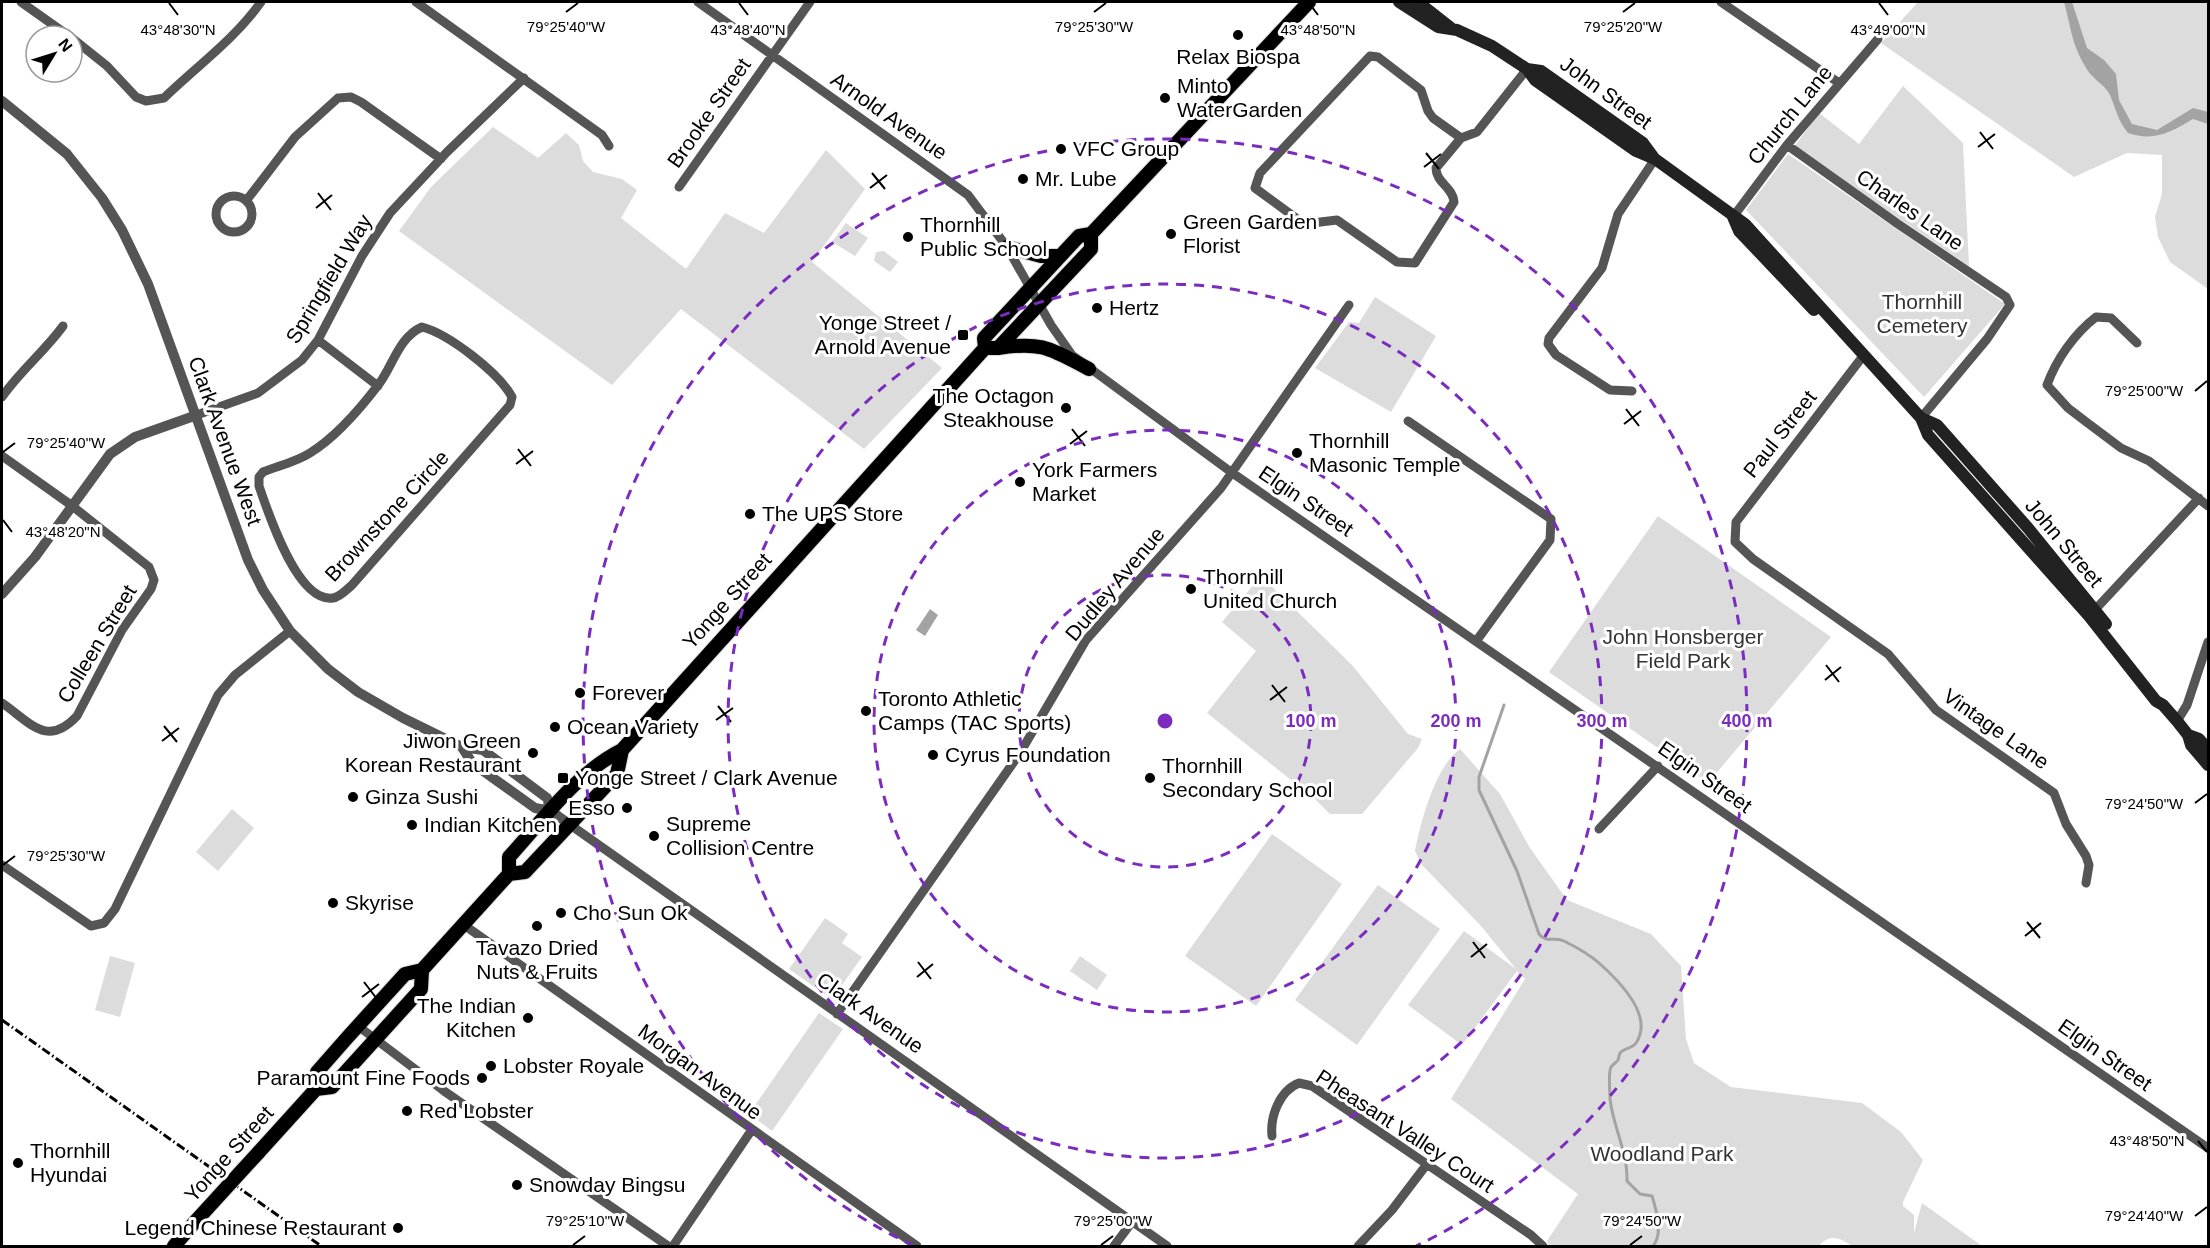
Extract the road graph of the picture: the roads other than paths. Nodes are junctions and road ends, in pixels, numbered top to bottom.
1 (21, 2) edge
2 (261, 2) edge
3 (416, 2) edge
4 (698, 2) edge
5 (810, 2) edge
6 (1309, 2) edge
7 (1399, 2) edge
8 (1418, 2) edge
9 (1721, 2) edge
10 (52, 24) edge
11 (1451, 28) junction
12 (1878, 39) dead end
13 (84, 47) edge
14 (772, 54) junction
15 (1527, 69) junction
16 (524, 78) junction
17 (1839, 83) junction
18 (2, 101) edge
19 (1461, 138) junction
20 (1787, 145) junction
21 (609, 146) dead end
22 (441, 159) junction
23 (1655, 159) junction
24 (679, 187) dead end
25 (246, 201) junction
26 (1733, 217) junction
27 (1091, 234) junction
28 (1007, 247) junction
29 (1060, 256) junction
30 (1031, 287) junction
31 (1040, 304) junction
32 (1349, 305) dead end
33 (63, 326) dead end
34 (318, 340) junction
35 (2137, 343) dead end
36 (991, 348) junction
37 (1863, 356) junction
38 (1089, 369) junction
39 (378, 386) junction
40 (1632, 391) dead end
41 (2, 397) edge
42 (194, 416) junction
43 (1921, 418) junction
44 (1408, 421) dead end
45 (2, 456) edge
46 (1231, 472) junction
47 (2199, 498) junction
48 (71, 505) junction
49 (2208, 506) edge
50 (1734, 538) joint
51 (2, 594) edge
52 (2092, 613) junction
53 (290, 631) junction
54 (1477, 640) junction
55 (2208, 642) edge
56 (2, 703) edge
57 (2177, 721) junction
58 (2188, 735) junction
59 (462, 747) junction
60 (2208, 749) edge
61 (622, 750) junction
62 (2208, 765) edge
63 (1658, 766) junction
64 (551, 811) junction
65 (569, 824) junction
66 (1599, 829) dead end
67 (2, 865) edge
68 (509, 873) junction
69 (2086, 884) dead end
70 (464, 925) junction
71 (422, 970) junction
72 (837, 1014) junction
73 (358, 1026) junction
74 (376, 1040) junction
75 (316, 1089) junction
76 (751, 1131) junction
77 (1272, 1136) dead end
78 (2208, 1148) edge
79 (1427, 1164) junction
80 (1132, 1222) junction
81 (174, 1246) edge
82 (668, 1246) edge
83 (673, 1246) edge
84 (917, 1246) edge
85 (1114, 1246) edge
86 (1167, 1246) edge
87 (1358, 1246) edge
88 (1543, 1246) edge

1 - 10 street
2 - 13 street
3 - 16 street
4 - 14 street, Arnold Avenue
5 - 14 street, Brooke Street
6 - 27 main road, Yonge Street
7 - 11 main road, John Street
8 - 11 main road, John Street
9 - 17 street
11 - 15 main road, John Street
12 - 17 street, Church Lane
14 - 24 street, Brooke Street
14 - 28 street, Arnold Avenue
15 - 19 street
15 - 23 main road, John Street
16 - 21 street
16 - 22 street, Springfield Way
17 - 20 street, Church Lane
18 - 42 street, Clark Avenue West
19 - 19 street
20 - 26 street, Church Lane
20 - 43 street, Charles Lane
22 - 25 street
22 - 34 street, Springfield Way
23 - 26 main road, John Street
23 - 40 street
25 - 25 street
26 - 37 main road, John Street
27 - 29 main road, Yonge Street
27 - 31 main road, Yonge Street
28 - 29 main road
28 - 30 street, Arnold Avenue
29 - 30 main road, Yonge Street
30 - 31 street, Elgin Street
30 - 36 main road, Yonge Street
31 - 36 main road, Yonge Street
31 - 38 street, Elgin Street
32 - 46 street, Dudley Avenue
33 - 41 street
34 - 39 street
34 - 42 street, Springfield Way
35 - 47 street
36 - 38 main road
36 - 61 main road, Yonge Street
37 - 43 main road, John Street
37 - 50 street, Paul Street
38 - 46 street, Elgin Street
39 - 39 street, Brownstone Circle
42 - 48 street
42 - 53 street, Clark Avenue West
43 - 52 main road, John Street
44 - 54 street
45 - 48 street
46 - 54 street, Elgin Street
46 - 72 street, Dudley Avenue
47 - 49 street
47 - 52 street
48 - 51 street
48 - 56 street, Colleen Street
50 - 69 street, Vintage Lane
52 - 57 main road, John Street
53 - 59 street, Clark Avenue West
53 - 67 street
54 - 63 street, Elgin Street
55 - 57 street
57 - 58 main road, John Street
58 - 60 main road, John Street
58 - 62 main road, John Street
59 - 64 street, Clark Avenue West
59 - 64 street, Clark Avenue West
61 - 64 main road, Yonge Street
61 - 65 main road, Yonge Street
63 - 66 street
63 - 78 street, Elgin Street
64 - 65 street, Clark Avenue
64 - 68 main road, Yonge Street
65 - 68 main road, Yonge Street
65 - 72 street, Clark Avenue
68 - 70 main road, Yonge Street
70 - 71 main road, Yonge Street
70 - 76 street, Morgan Avenue
71 - 73 main road, Yonge Street
71 - 74 main road, Yonge Street
72 - 80 street, Clark Avenue
73 - 74 street
73 - 75 main road, Yonge Street
74 - 75 main road, Yonge Street
74 - 82 street
75 - 81 main road, Yonge Street, bridge
76 - 83 street
76 - 84 street, Morgan Avenue
77 - 79 street, Pheasant Valley Court
79 - 87 street
79 - 88 street, Pheasant Valley Court
80 - 85 street
80 - 86 street, Clark Avenue

